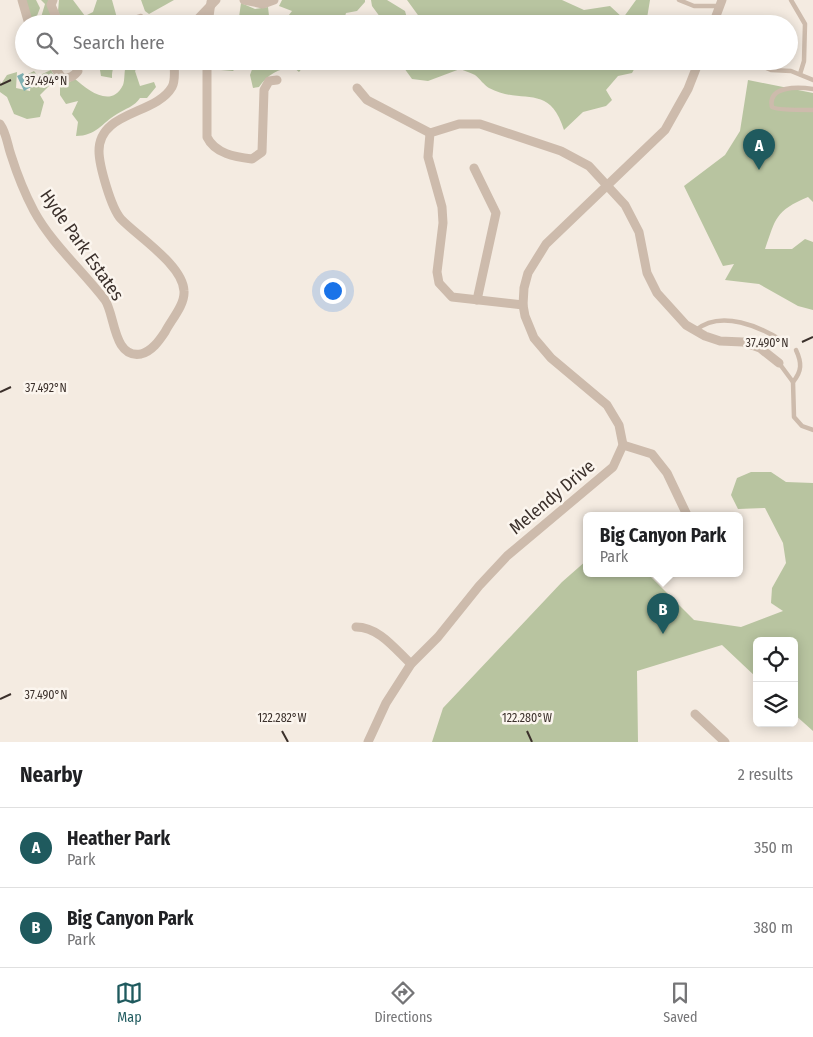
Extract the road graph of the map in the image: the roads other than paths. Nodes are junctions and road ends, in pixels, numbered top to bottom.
1 (22, 0) edge
2 (52, 0) edge
3 (244, 0) edge
4 (274, 0) edge
5 (679, 0) edge
6 (791, 0) edge
7 (214, 1) edge
8 (721, 3) edge
9 (26, 15) edge
10 (55, 15) edge
11 (201, 15) edge
12 (210, 15) edge
13 (716, 15) edge
14 (57, 70) edge
15 (78, 70) edge
16 (173, 70) edge
17 (206, 70) edge
18 (695, 70) edge
19 (771, 70) edge
20 (800, 74) junction
21 (277, 80) dead end
22 (813, 80) edge
23 (357, 88) dead end
24 (813, 89) edge
25 (813, 110) edge
26 (0, 124) edge
27 (430, 133) junction
28 (474, 168) dead end
29 (608, 186) junction
30 (477, 300) junction
31 (522, 305) junction
32 (695, 331) junction
33 (784, 342) dead end
34 (796, 350) dead end
35 (779, 363) joint
36 (793, 382) junction
37 (813, 430) edge
38 (623, 445) junction
39 (686, 512) edge
40 (356, 627) dead end
41 (411, 664) junction
42 (695, 714) dead end
43 (368, 742) edge
44 (725, 742) edge

1 - 9 street
2 - 10 street
3 - 4 street
5 - 8 lane
6 - 20 lane
7 - 11 street
7 - 12 street
8 - 13 street
14 - 15 street
16 - 26 street, Hyde Park Estates
17 - 21 street
18 - 29 street
19 - 20 lane
20 - 22 lane
23 - 27 street
24 - 25 lane
27 - 29 street
27 - 30 street
28 - 30 street
29 - 31 street
29 - 32 street
30 - 31 street
31 - 38 street
32 - 33 lane
32 - 35 street
34 - 36 lane
35 - 36 lane
36 - 37 lane
38 - 39 street
38 - 41 street, Melendy Drive
40 - 41 street
41 - 43 street, Melendy Drive
42 - 44 street

